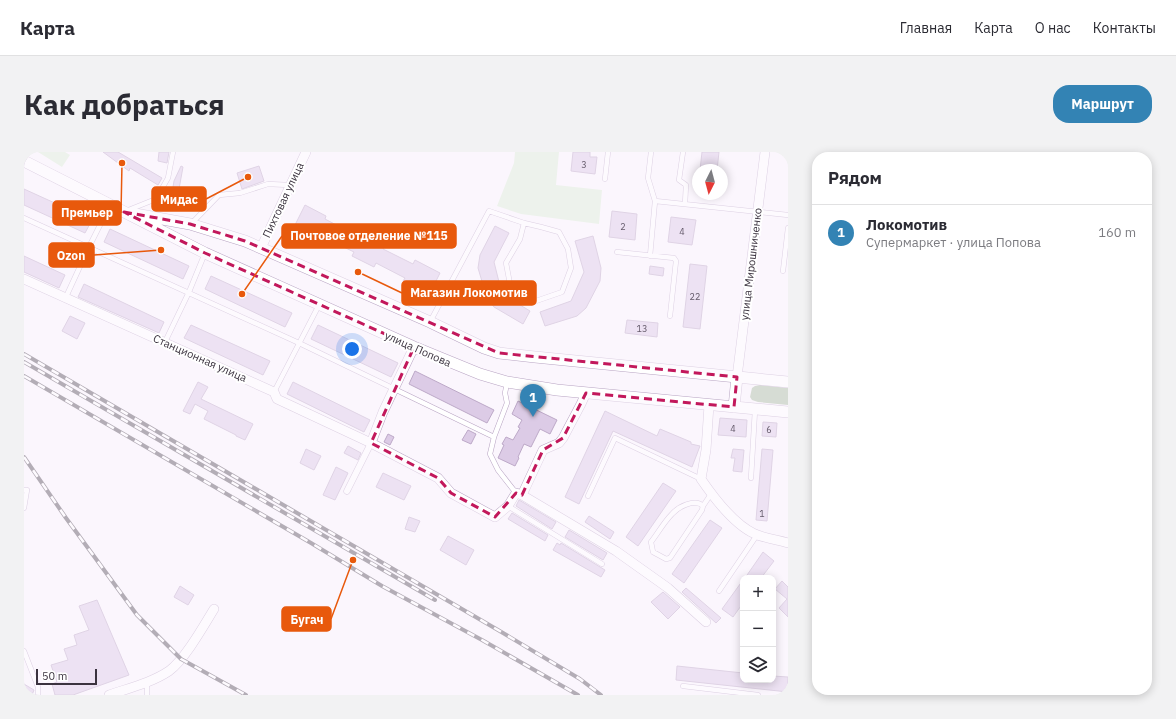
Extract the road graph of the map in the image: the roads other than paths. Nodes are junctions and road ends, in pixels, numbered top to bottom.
1 (173, 152) edge
2 (306, 152) edge
3 (608, 152) edge
4 (651, 152) edge
5 (683, 152) edge
6 (765, 152) edge
7 (24, 161) edge
8 (605, 179) dead end
9 (289, 185) junction
10 (655, 201) junction
11 (685, 204) junction
12 (110, 205) junction
13 (124, 212) junction
14 (757, 212) junction
15 (788, 215) edge
16 (24, 218) edge
17 (524, 223) junction
18 (190, 224) junction
19 (788, 228) edge
20 (88, 247) junction
21 (261, 248) junction
22 (616, 252) dead end
23 (205, 253) junction
24 (650, 256) junction
25 (783, 271) dead end
26 (24, 279) edge
27 (189, 292) junction
28 (65, 299) junction
29 (319, 305) junction
30 (670, 316) dead end
31 (430, 322) junction
32 (165, 342) junction
33 (299, 343) junction
34 (414, 347) junction
35 (737, 377) junction
36 (507, 382) junction
37 (788, 382) edge
38 (394, 389) junction
39 (274, 392) junction
40 (586, 393) junction
41 (708, 405) junction
42 (734, 407) junction
43 (755, 409) junction
44 (788, 412) edge
45 (494, 437) junction
46 (371, 443) junction
47 (751, 478) dead end
48 (701, 479) junction
49 (24, 490) edge
50 (347, 491) dead end
51 (519, 494) junction
52 (711, 494) junction
53 (588, 496) dead end
54 (508, 506) junction
55 (703, 506) junction
56 (24, 508) edge
57 (757, 535) junction
58 (788, 543) edge
59 (602, 564) dead end
60 (719, 591) dead end
61 (214, 609) dead end
62 (706, 622) dead end
63 (24, 652) edge
64 (146, 682) junction
65 (682, 686) dead end
66 (38, 695) edge
67 (109, 695) edge
68 (147, 695) edge
69 (758, 695) edge

1 - 13 lane
2 - 9 street, Пихтовая улица
3 - 8 lane
4 - 10 lane
5 - 11 lane
6 - 14 street, улица Мирошниченко
7 - 12 street, улица Попова
9 - 18 lane
9 - 21 street, Пихтовая улица
10 - 11 lane
10 - 24 lane
11 - 14 lane
12 - 13 street, улица Попова
12 - 20 lane
13 - 18 street, улица Попова
13 - 23 street, улица Попова
14 - 15 lane
14 - 35 street, улица Мирошниченко
16 - 20 lane
17 - 17 lane
17 - 31 lane
18 - 21 street, улица Попова
19 - 25 lane
20 - 27 lane
20 - 28 lane
21 - 31 street, улица Попова
22 - 24 lane
23 - 27 lane
23 - 29 street, улица Попова
24 - 30 lane
26 - 28 street, Станционная улица
27 - 32 lane
27 - 33 lane
28 - 32 street, Станционная улица
29 - 33 lane
29 - 34 street, улица Попова
31 - 35 street, улица Попова
32 - 39 street, Станционная улица
33 - 38 lane
33 - 39 lane
34 - 36 street, улица Попова
34 - 38 street
35 - 37 street, улица Попова
35 - 42 street
36 - 40 street, улица Попова
36 - 45 lane
38 - 45 lane
38 - 46 street
39 - 46 street, Станционная улица
40 - 41 street, улица Попова
40 - 51 street
41 - 42 street, улица Попова
41 - 48 street
42 - 43 street, улица Попова
43 - 44 street, улица Попова
43 - 47 lane
45 - 51 lane
46 - 50 street
46 - 54 street, Станционная улица
48 - 52 street
48 - 53 lane
49 - 56 lane
51 - 54 street
51 - 62 street
52 - 55 lane
52 - 57 street
54 - 59 lane
55 - 55 lane
57 - 58 street
57 - 60 lane
61 - 64 street
63 - 66 lane
64 - 67 street
64 - 68 lane
65 - 69 lane

